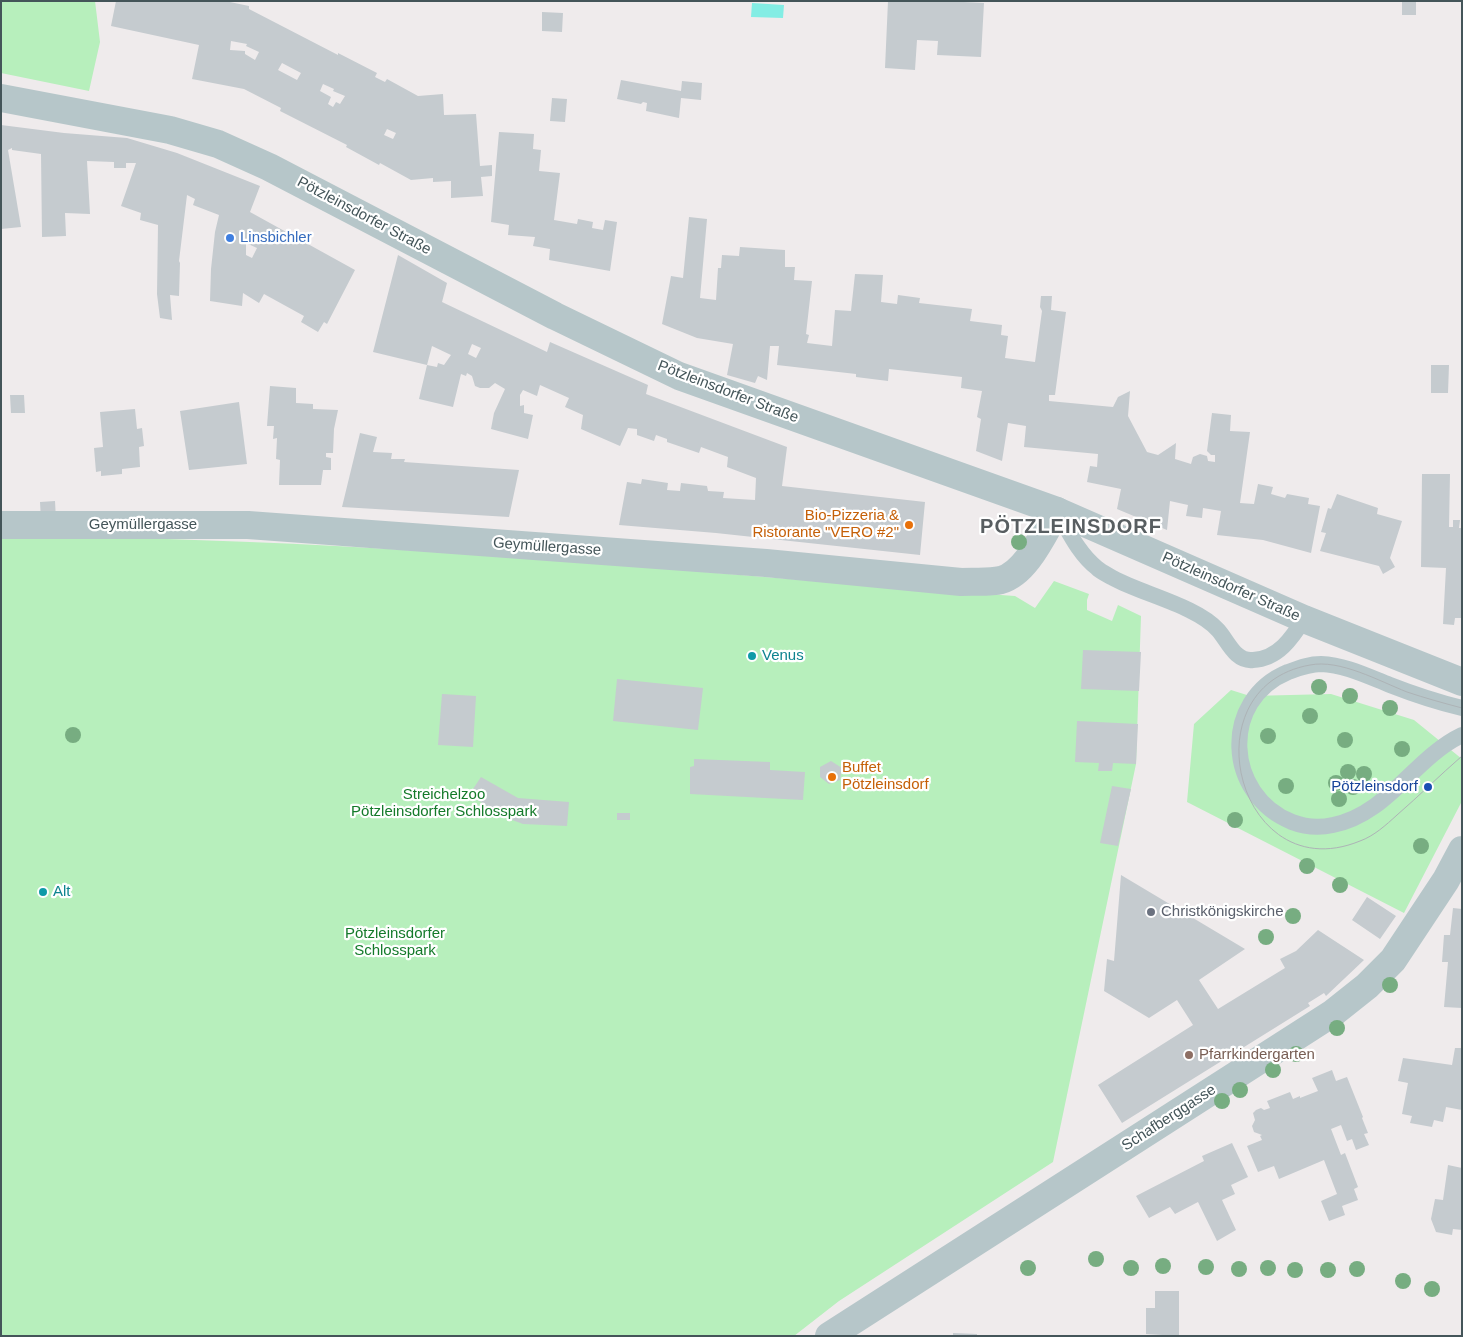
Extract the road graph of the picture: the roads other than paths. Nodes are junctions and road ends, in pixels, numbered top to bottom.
1 (1, 98) edge
2 (1057, 511) junction
3 (1, 524) edge
4 (1304, 619) junction
5 (1462, 682) edge
6 (1462, 708) edge
7 (1462, 734) edge
8 (1462, 850) edge
9 (828, 1336) edge

1 - 2 street, Pötzleinsdorfer Straße
2 - 3 street, Geymüllergasse
2 - 4 street, Pötzleinsdorfer Straße
2 - 4 lane
4 - 5 street, Pötzleinsdorfer Straße
6 - 7 lane
8 - 9 street, Schafberggasse

